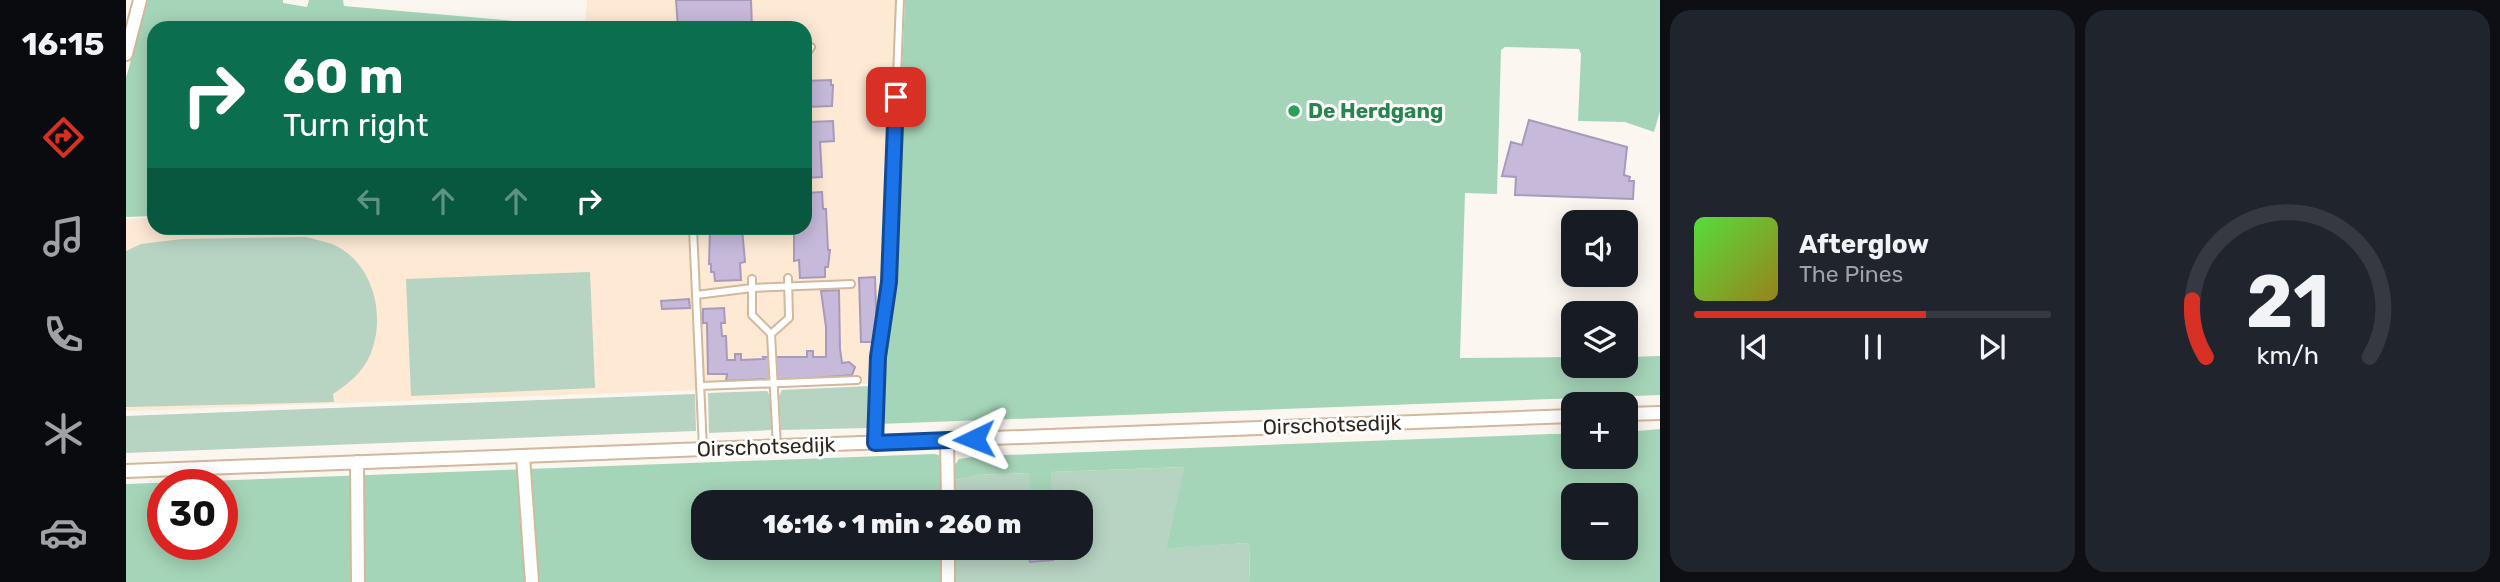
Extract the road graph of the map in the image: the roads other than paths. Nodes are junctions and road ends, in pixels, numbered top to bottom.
1 (140, 0) edge
2 (900, 0) edge
3 (126, 54) edge
4 (693, 235) edge
5 (752, 279) dead end
6 (788, 282) junction
7 (850, 284) dead end
8 (752, 288) junction
9 (696, 295) junction
10 (771, 334) junction
11 (857, 380) dead end
12 (774, 383) junction
13 (700, 386) junction
14 (1660, 413) edge
15 (1638, 414) edge
16 (1561, 416) edge
17 (947, 440) junction
18 (875, 443) junction
19 (777, 447) junction
20 (703, 449) junction
21 (523, 456) junction
22 (358, 462) junction
23 (126, 471) edge
24 (947, 490) edge
25 (948, 560) edge
26 (358, 582) edge
27 (531, 582) edge
28 (948, 582) edge

1 - 3 street
2 - 18 lane
4 - 9 lane
5 - 8 lane
6 - 7 lane
6 - 8 lane
6 - 10 lane
8 - 9 lane
8 - 10 lane
9 - 13 lane
10 - 12 lane
11 - 12 lane
12 - 13 lane
12 - 19 lane
13 - 20 lane
14 - 15 street
16 - 17 street, Oirschotsedijk
17 - 18 street, Oirschotsedijk
17 - 24 street
18 - 19 street, Oirschotsedijk
19 - 20 street, Oirschotsedijk
20 - 21 street, Oirschotsedijk
21 - 22 street, Oirschotsedijk
21 - 27 street
22 - 23 street, Oirschotsedijk
22 - 26 street
25 - 28 street

